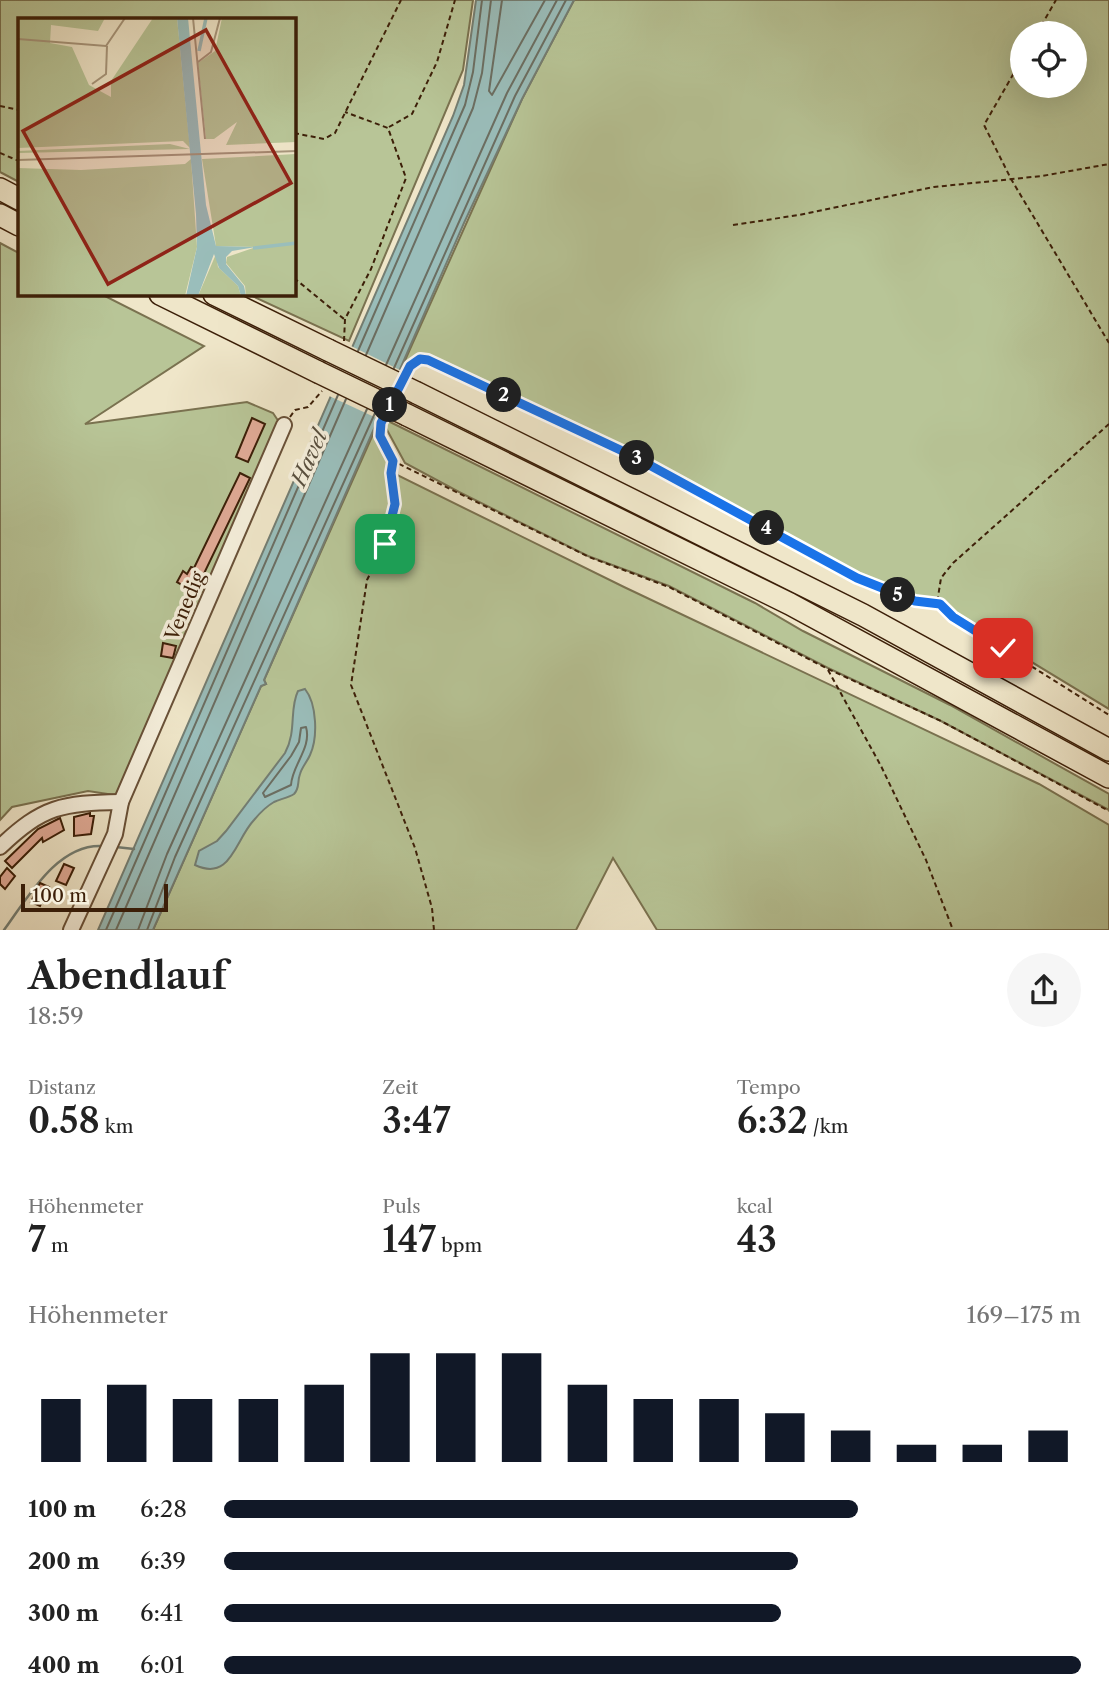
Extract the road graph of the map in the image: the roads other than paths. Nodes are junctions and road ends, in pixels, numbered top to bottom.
1 (0, 189) edge
2 (18, 198) edge
3 (0, 215) edge
4 (18, 224) edge
5 (164, 296) edge
6 (218, 296) edge
7 (284, 425) dead end
8 (1109, 750) edge
9 (1109, 777) edge
10 (121, 802) junction
11 (0, 848) edge
12 (71, 930) edge

1 - 2 highway
3 - 4 highway
5 - 9 highway, bridge
6 - 8 highway, bridge
7 - 10 street, Venedig
10 - 11 street
10 - 12 street, Venedig

